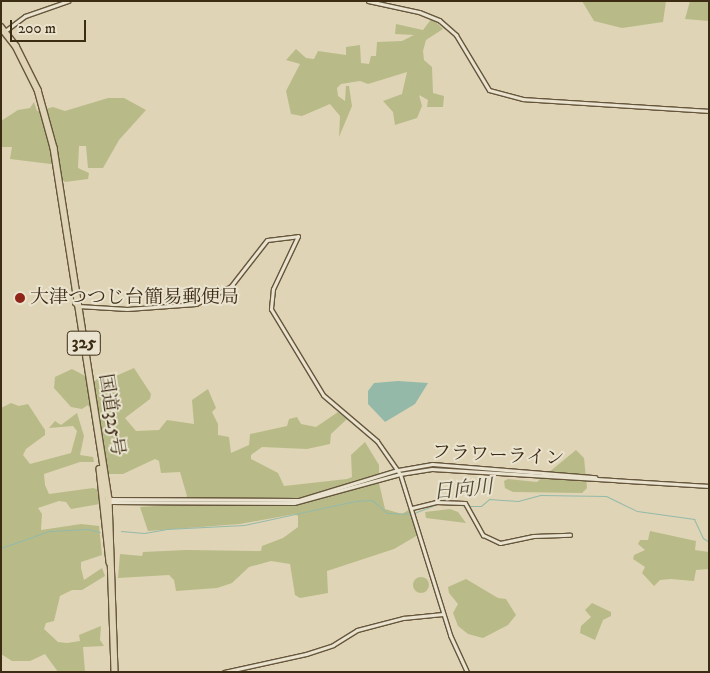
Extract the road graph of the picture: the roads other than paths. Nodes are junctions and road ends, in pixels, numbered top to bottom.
1 (68, 1) edge
2 (368, 1) edge
3 (2, 31) edge
4 (709, 111) edge
5 (76, 304) junction
6 (399, 472) junction
7 (709, 486) edge
8 (106, 501) junction
9 (412, 510) junction
10 (570, 535) dead end
11 (443, 614) junction
12 (114, 672) edge
13 (224, 672) edge
14 (467, 672) edge

1 - 3 street
2 - 4 street
3 - 5 highway, 国道325号 / 325
5 - 6 street
5 - 8 highway, 国道325号 / 325
6 - 7 street, フラワーライン
6 - 8 street, フラワーライン
6 - 9 street
8 - 12 highway, 国道325号 / 325
9 - 10 street
9 - 11 street
11 - 13 street
11 - 14 street

